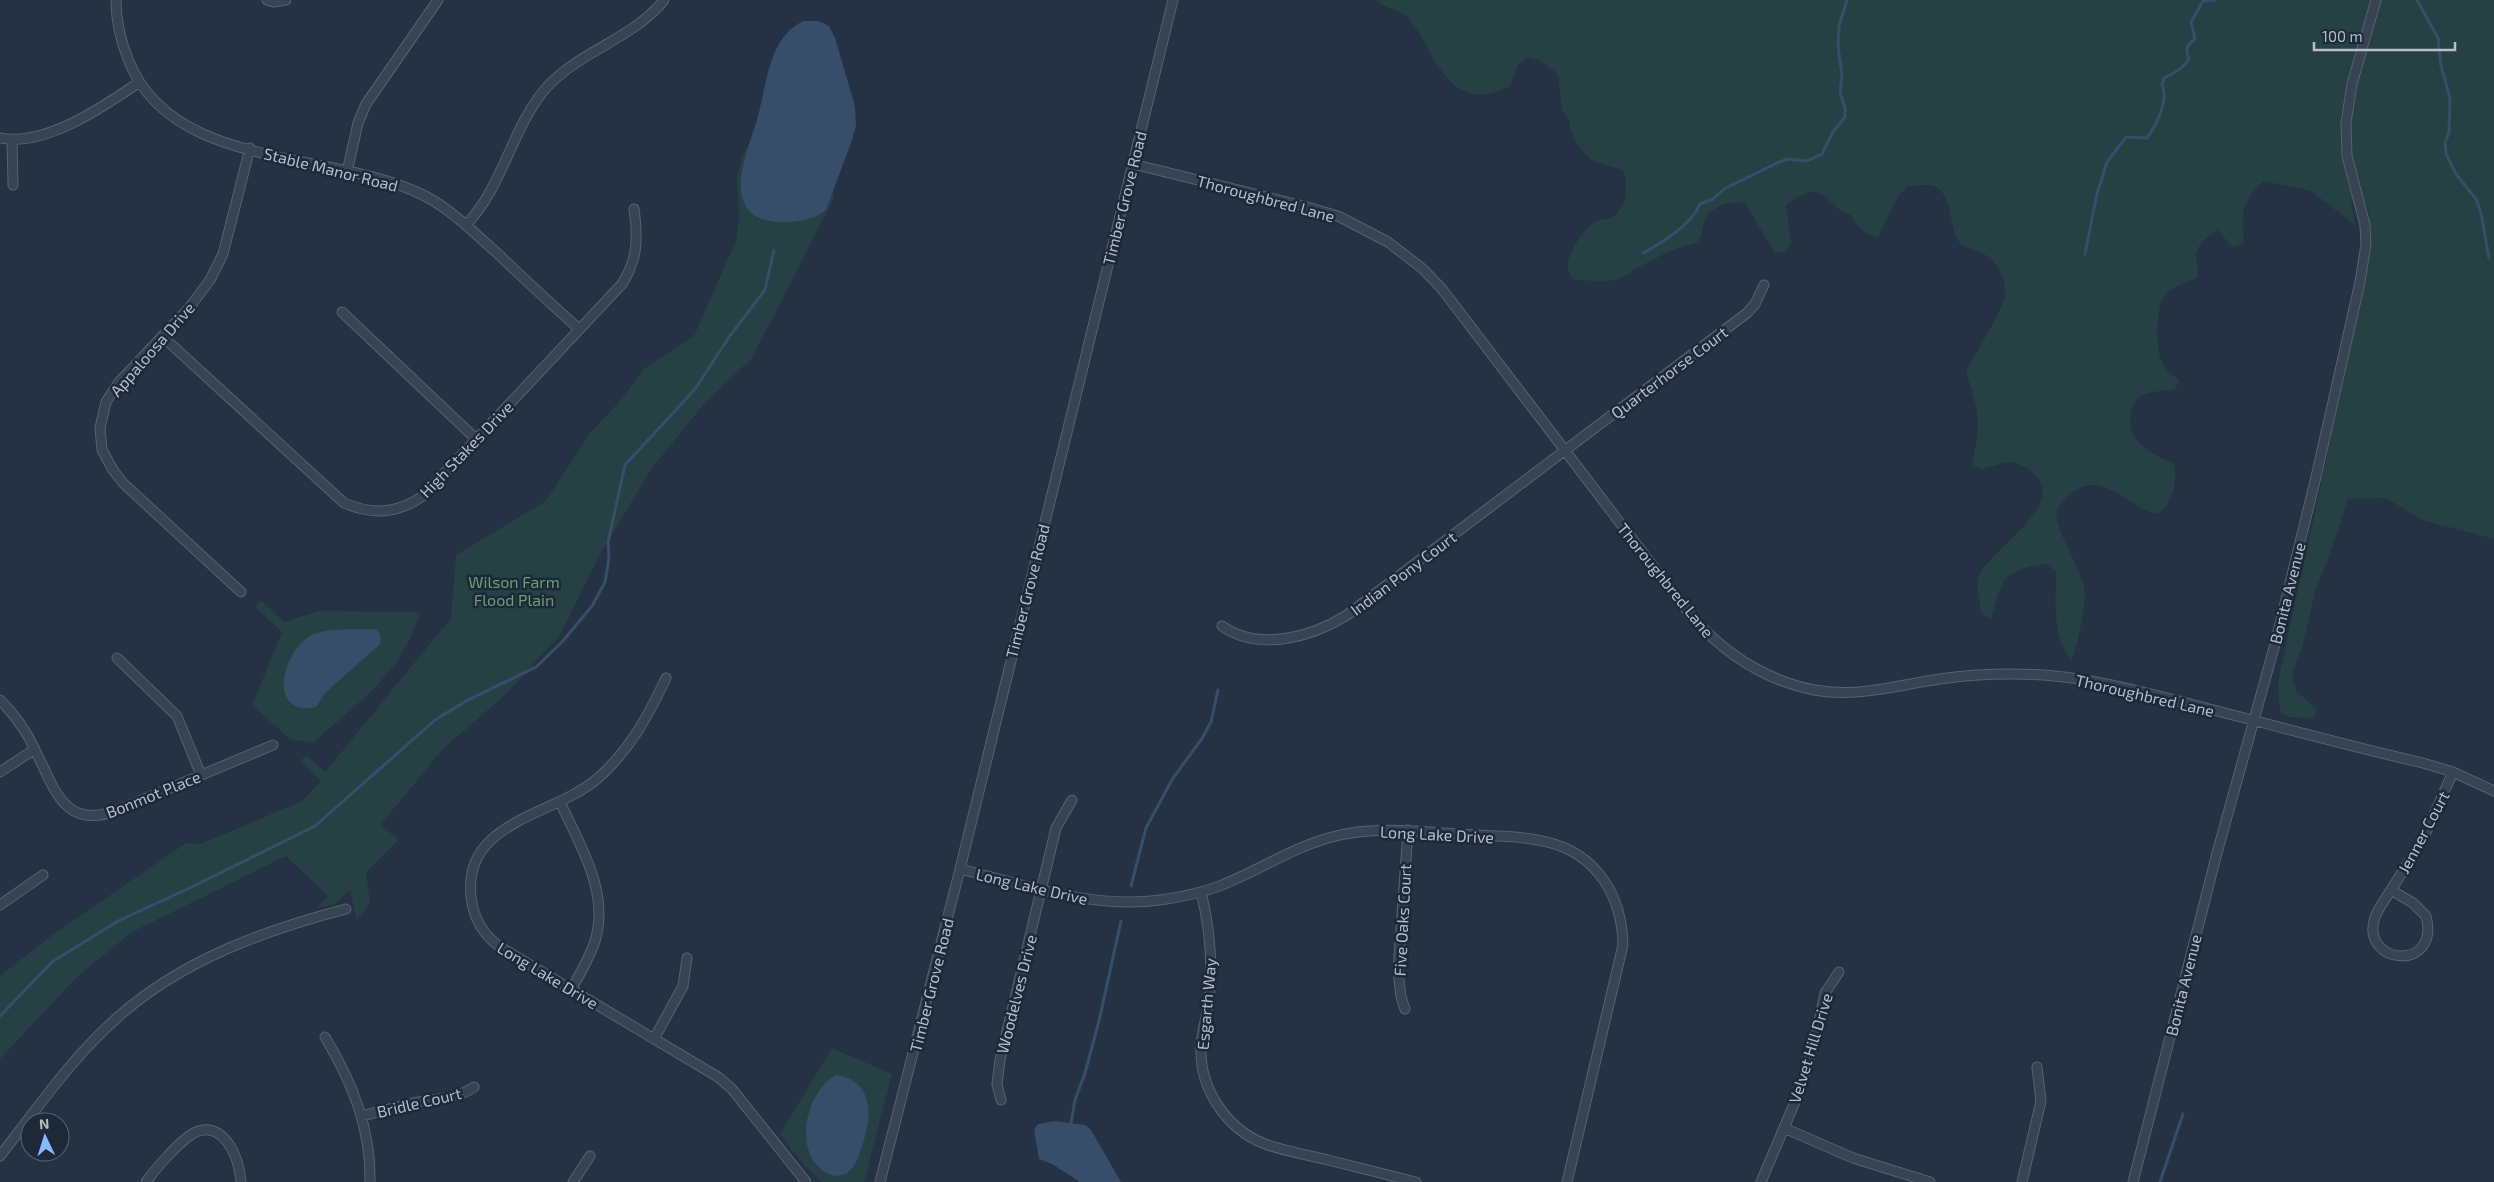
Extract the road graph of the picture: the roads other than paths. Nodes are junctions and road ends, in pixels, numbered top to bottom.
1 (116, 0) edge
2 (267, 0) edge
3 (286, 0) edge
4 (438, 0) edge
5 (664, 0) edge
6 (1173, 0) edge
7 (2376, 0) edge
8 (138, 83) junction
9 (0, 138) edge
10 (12, 139) junction
11 (250, 148) junction
12 (1133, 164) junction
13 (347, 172) junction
14 (13, 185) dead end
15 (634, 209) dead end
16 (466, 225) junction
17 (1764, 285) dead end
18 (342, 312) dead end
19 (579, 329) junction
20 (162, 336) junction
21 (476, 439) junction
22 (1565, 451) junction
23 (242, 592) dead end
24 (1222, 626) dead end
25 (117, 658) dead end
26 (666, 678) dead end
27 (0, 700) edge
28 (2254, 721) junction
29 (273, 745) dead end
30 (35, 749) junction
31 (0, 772) edge
32 (2453, 772) junction
33 (201, 775) junction
34 (2494, 791) edge
35 (1072, 800) dead end
36 (560, 802) junction
37 (1408, 830) junction
38 (960, 869) junction
39 (43, 875) dead end
40 (1042, 889) junction
41 (2391, 890) junction
42 (1201, 892) junction
43 (0, 906) edge
44 (346, 910) dead end
45 (687, 958) dead end
46 (1839, 972) dead end
47 (572, 990) junction
48 (1405, 1008) dead end
49 (325, 1037) dead end
50 (654, 1039) junction
51 (2037, 1067) dead end
52 (474, 1087) dead end
53 (1001, 1100) dead end
54 (362, 1116) junction
55 (1784, 1128) junction
56 (0, 1156) edge
57 (590, 1156) dead end
58 (146, 1182) edge
59 (241, 1182) edge
60 (370, 1182) edge
61 (573, 1182) edge
62 (806, 1182) edge
63 (880, 1182) edge
64 (1416, 1182) edge
65 (1567, 1182) edge
66 (1761, 1182) edge
67 (1930, 1182) edge
68 (2022, 1182) edge
69 (2133, 1182) edge

1 - 8 street, Stable Manor Road
2 - 3 street
4 - 13 street
5 - 16 street
6 - 12 street, Timber Grove Road
7 - 28 street, Bonita Avenue
8 - 10 street
8 - 11 street, Stable Manor Road
9 - 10 street
10 - 14 street
11 - 13 street, Stable Manor Road
11 - 20 street, Appaloosa Drive
12 - 22 street, Thoroughbred Lane
12 - 38 street, Timber Grove Road
13 - 16 street, Stable Manor Road
15 - 19 street, High Stakes Drive
16 - 19 street, Stable Manor Road
17 - 22 street, Quarterhorse Court
18 - 21 street
19 - 21 street, High Stakes Drive
20 - 21 street, High Stakes Drive
20 - 23 street, Appaloosa Drive
22 - 24 street, Indian Pony Court
22 - 28 street, Thoroughbred Lane
25 - 33 street
26 - 36 street, Long Lake Drive
27 - 30 street, Bonmot Place
28 - 32 street, Thoroughbred Lane
28 - 69 street, Bonita Avenue
29 - 33 street, Bonmot Place
30 - 31 street
30 - 33 street, Bonmot Place
32 - 34 street, Thoroughbred Lane
32 - 41 street, Jenner Court
35 - 40 street, Woodelves Drive
36 - 47 street
36 - 47 street, Long Lake Drive
37 - 42 street, Long Lake Drive
37 - 48 street, Five Oaks Court
37 - 65 street, Long Lake Drive
38 - 40 street, Long Lake Drive
38 - 63 street, Timber Grove Road
39 - 43 street
40 - 42 street, Long Lake Drive
40 - 53 street, Woodelves Drive
41 - 41 street, Jenner Court
42 - 64 street, Esgarth Way
44 - 56 street
45 - 50 street
46 - 55 street, Velvet Hill Drive
47 - 50 street, Long Lake Drive
49 - 54 street
50 - 62 street, Long Lake Drive
51 - 68 street
52 - 54 street, Bridle Court
54 - 60 street
55 - 66 street, Velvet Hill Drive
55 - 67 street
57 - 61 street
58 - 59 street

